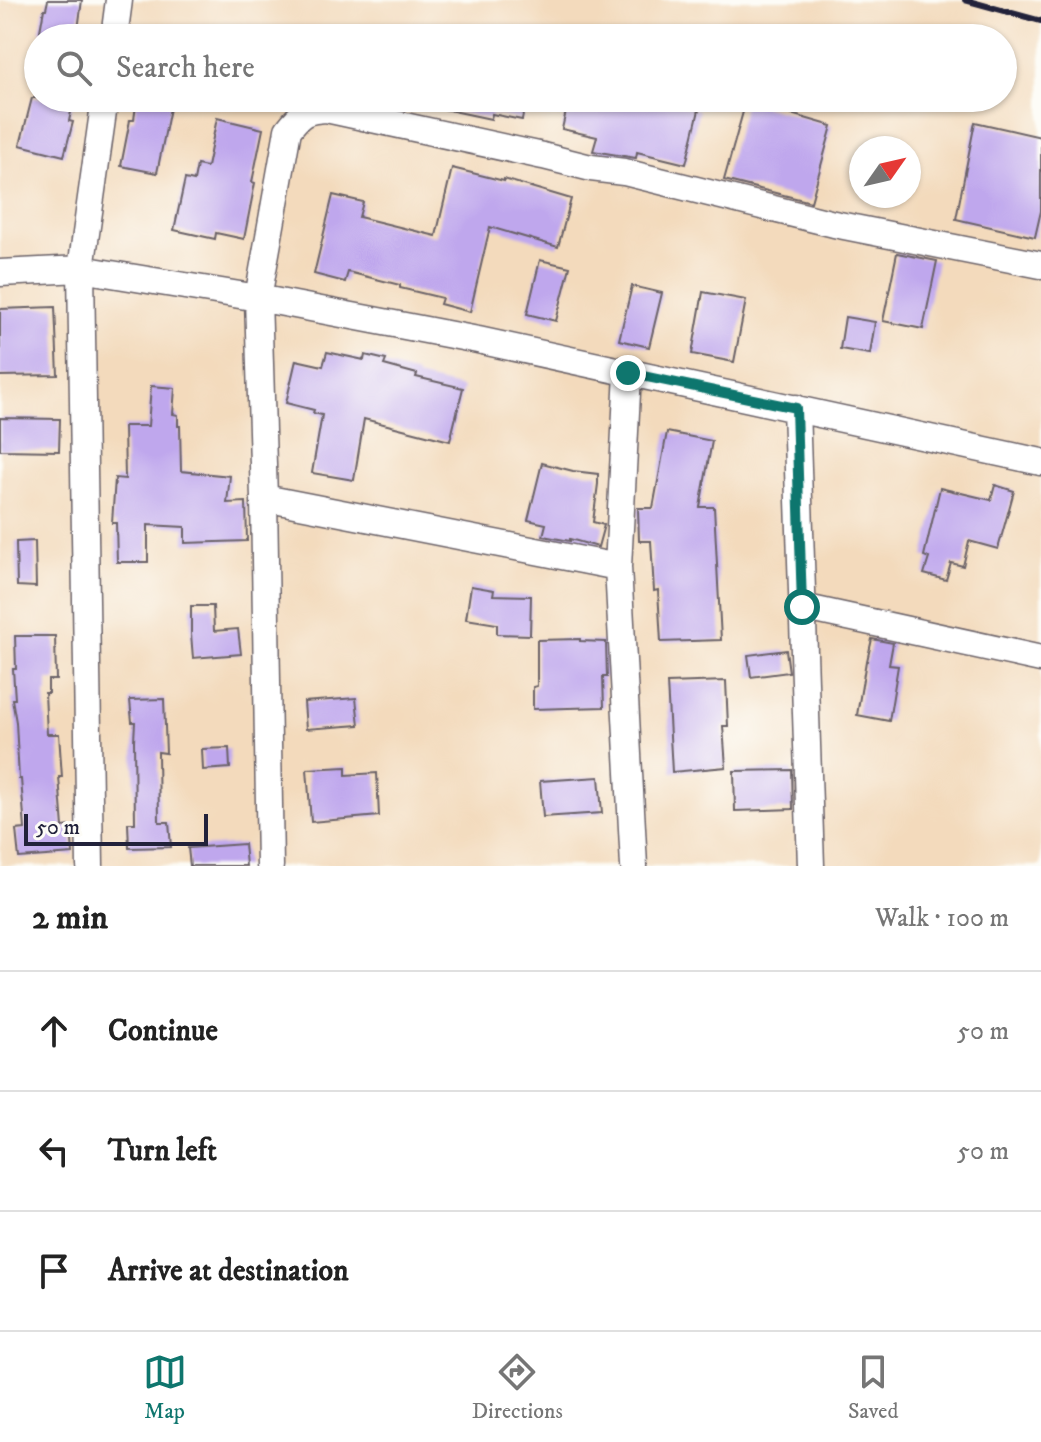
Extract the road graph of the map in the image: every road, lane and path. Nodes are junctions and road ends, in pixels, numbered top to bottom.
1 (119, 0) edge
2 (116, 24) edge
3 (103, 112) edge
4 (305, 112) edge
5 (340, 112) edge
6 (1041, 265) edge
7 (81, 269) junction
8 (0, 273) edge
9 (258, 298) junction
10 (628, 373) junction
11 (796, 408) junction
12 (1041, 462) edge
13 (264, 498) junction
14 (618, 567) junction
15 (802, 607) junction
16 (1041, 659) edge
17 (90, 866) edge
18 (270, 866) edge
19 (634, 866) edge
20 (811, 866) edge

1 - 2 street
3 - 7 street
4 - 9 street
5 - 6 street
7 - 8 street
7 - 9 street
7 - 17 street
9 - 10 street
9 - 13 street
10 - 11 street
10 - 14 street
11 - 12 street
11 - 15 street
13 - 14 street
13 - 18 street
14 - 19 street
15 - 16 street
15 - 20 street

